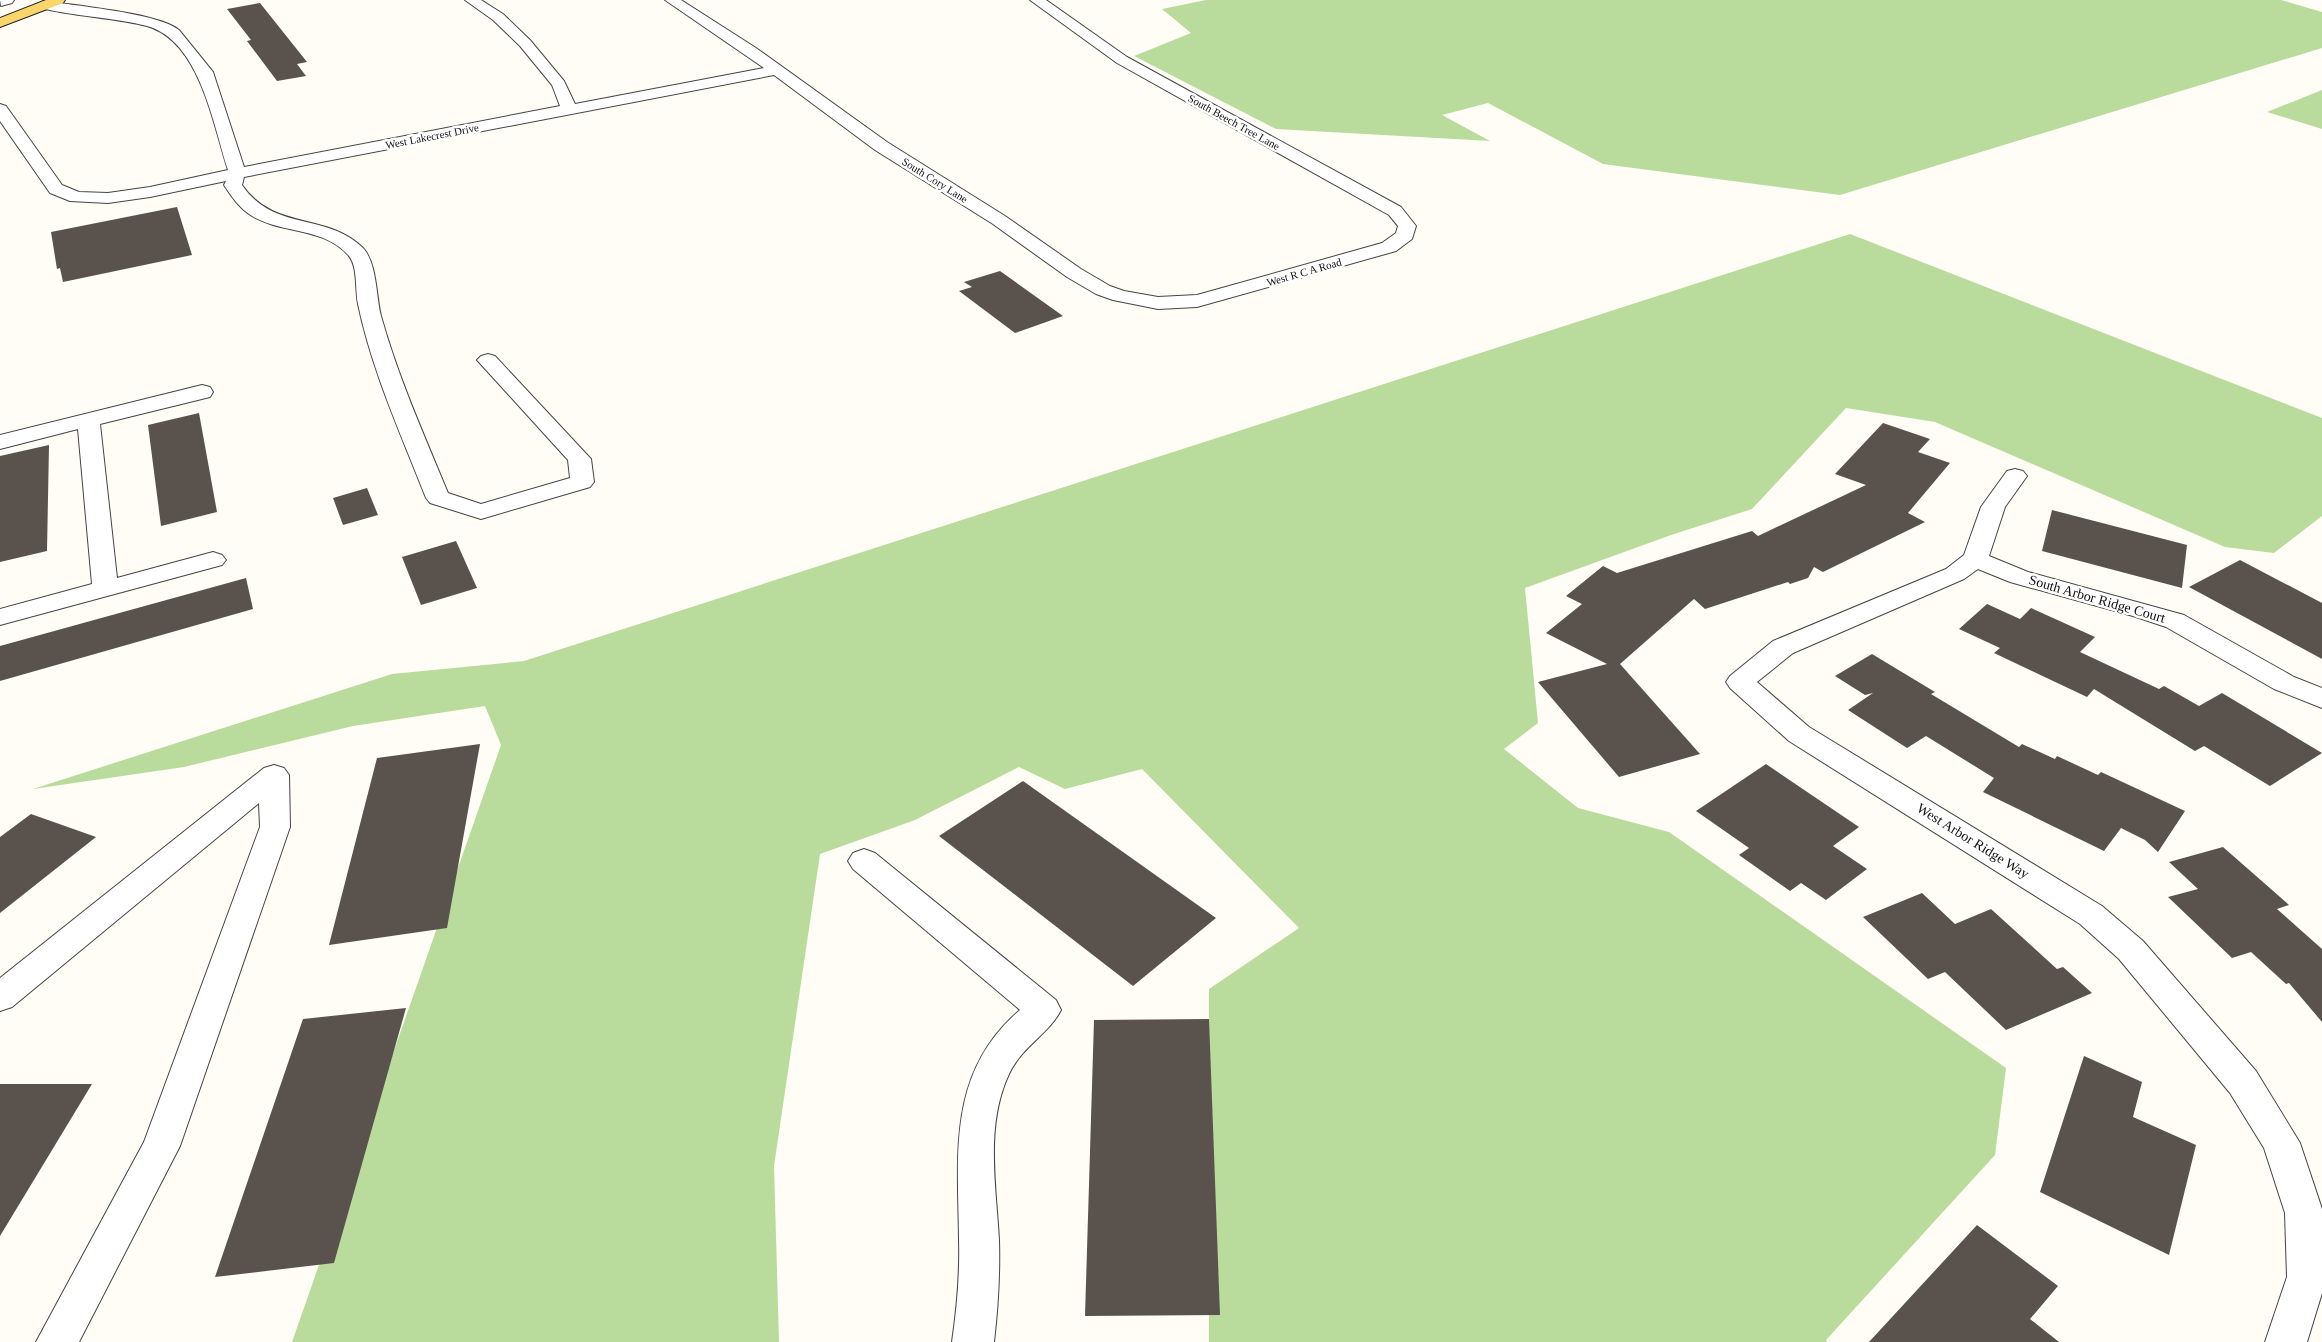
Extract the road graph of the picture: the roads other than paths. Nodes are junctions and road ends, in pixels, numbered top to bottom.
1 (472, 0) edge
2 (672, 0) edge
3 (1037, 0) edge
4 (52, 2) edge
5 (0, 23) edge
6 (777, 70) junction
7 (0, 109) edge
8 (569, 109) junction
9 (237, 174) junction
10 (1389, 247) joint
11 (1220, 296) joint
12 (488, 360) dead end
13 (202, 392) dead end
14 (89, 422) junction
15 (0, 442) edge
16 (2015, 476) dead end
17 (1975, 559) junction
18 (213, 560) dead end
19 (106, 589) junction
20 (0, 618) edge
21 (2322, 699) edge
22 (864, 861) dead end
23 (0, 998) edge
24 (57, 1342) edge
25 (973, 1342) edge
26 (2286, 1342) edge

1 - 8 street
2 - 6 street, South Cory Lane
3 - 10 street, South Beech Tree Lane
4 - 5 main road
4 - 9 street
6 - 8 street, West Lakecrest Drive
6 - 11 street, South Cory Lane
7 - 9 street, West Lakecrest Drive
8 - 9 street, West Lakecrest Drive
9 - 12 street
10 - 11 street, West R C A Road
13 - 14 street
14 - 15 street
14 - 19 street
16 - 17 street
17 - 21 street, South Arbor Ridge Court
17 - 26 street, West Arbor Ridge Way
18 - 19 street
19 - 20 street
22 - 25 street
23 - 24 street

